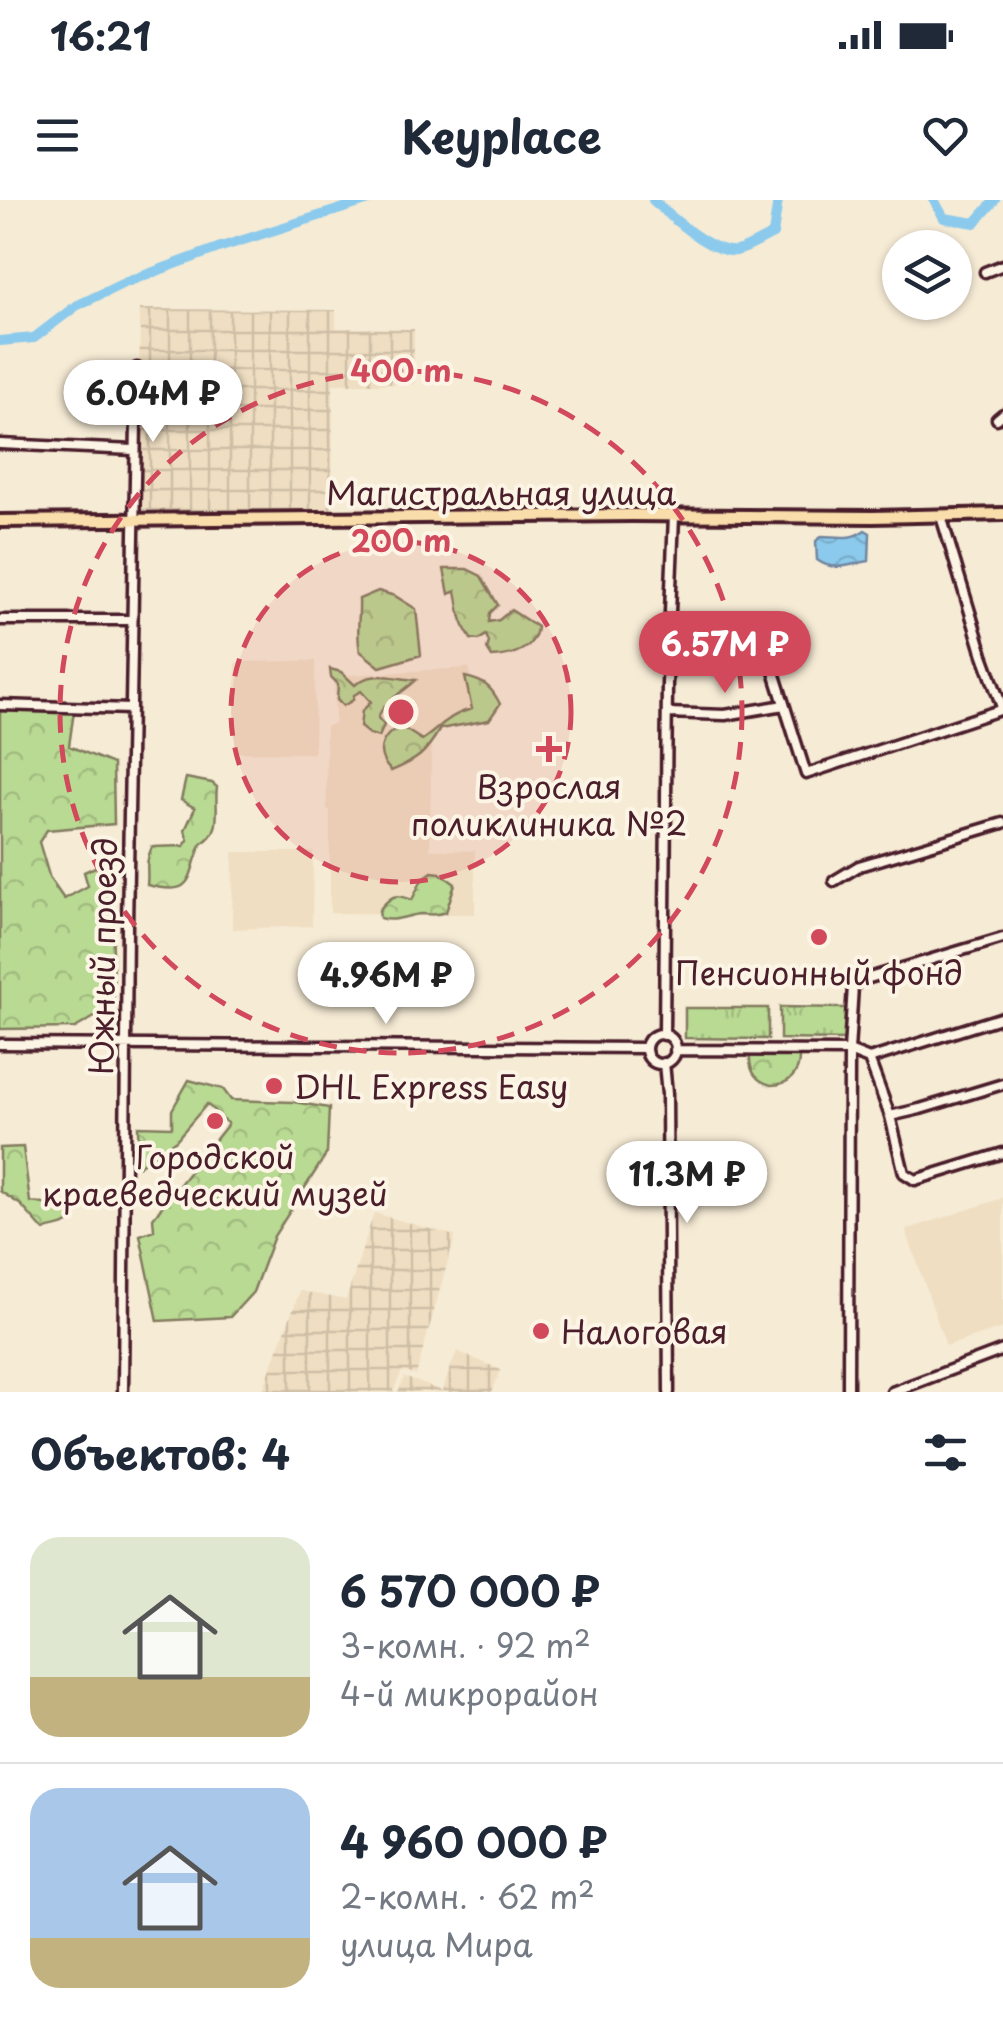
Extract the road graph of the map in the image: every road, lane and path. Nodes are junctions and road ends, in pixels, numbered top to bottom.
1 (1003, 265) edge
2 (985, 272) dead end
3 (136, 368) dead end
4 (0, 444) edge
5 (134, 450) junction
6 (1003, 514) edge
7 (674, 516) junction
8 (941, 516) junction
9 (0, 520) edge
10 (132, 520) junction
11 (0, 620) edge
12 (132, 620) junction
13 (764, 640) dead end
14 (0, 705) edge
15 (784, 705) junction
16 (130, 709) junction
17 (1003, 709) edge
18 (667, 713) junction
19 (1003, 822) edge
20 (834, 881) dead end
21 (1003, 938) edge
22 (1003, 1017) edge
23 (664, 1034) junction
24 (0, 1044) edge
25 (126, 1046) junction
26 (646, 1048) junction
27 (675, 1050) junction
28 (850, 1051) junction
29 (869, 1059) junction
30 (664, 1063) junction
31 (1003, 1084) edge
32 (890, 1116) junction
33 (1003, 1153) edge
34 (1003, 1350) edge
35 (123, 1392) edge
36 (668, 1392) edge
37 (848, 1392) edge
38 (892, 1392) edge

1 - 2 street
3 - 5 street, Южный проезд
4 - 5 street
5 - 10 street, Южный проезд
6 - 8 main road, Магистральная улица
7 - 8 main road, Магистральная улица
7 - 10 main road, Магистральная улица
7 - 18 street
8 - 17 street
9 - 10 main road, Магистральная улица
10 - 12 street, Южный проезд
11 - 12 street
12 - 16 street, Южный проезд
13 - 15 street
14 - 16 street
15 - 17 street
15 - 18 street
16 - 25 street, Южный проезд
18 - 23 street
19 - 20 street
21 - 28 street
22 - 29 street
23 - 26 street
23 - 27 street
24 - 25 street
25 - 26 street
25 - 35 street, Южный проезд
26 - 30 street
27 - 28 street
27 - 30 street
28 - 29 street
28 - 37 street
29 - 32 street
30 - 36 street
31 - 32 street
32 - 33 street
34 - 38 street

